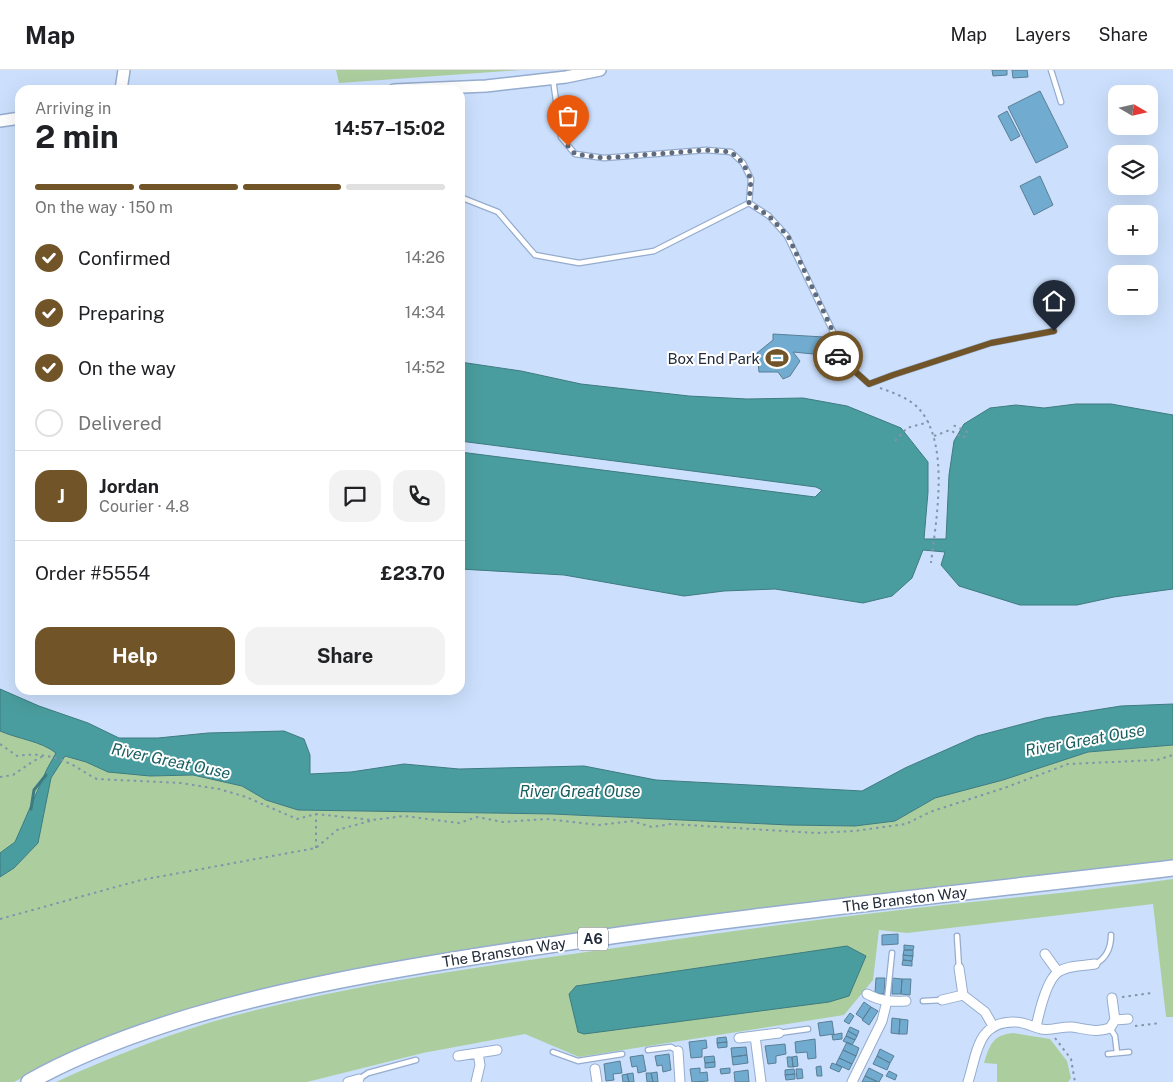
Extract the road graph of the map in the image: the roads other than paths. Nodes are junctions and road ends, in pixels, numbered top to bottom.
1 (124, 70) edge
2 (600, 70) edge
3 (1051, 70) edge
4 (553, 79) junction
5 (122, 85) edge
6 (465, 87) edge
7 (1061, 102) dead end
8 (15, 119) edge
9 (0, 121) edge
10 (465, 199) edge
11 (749, 203) junction
12 (1054, 331) dead end
13 (1173, 868) edge
14 (1111, 935) dead end
15 (957, 936) dead end
16 (892, 953) dead end
17 (1045, 954) dead end
18 (1095, 964) joint
19 (959, 968) joint
20 (1058, 972) junction
21 (867, 994) dead end
22 (963, 996) junction
23 (1112, 998) road end
24 (942, 1000) joint
25 (887, 1001) junction
26 (906, 1001) dead end
27 (923, 1002) dead end
28 (1128, 1020) dead end
29 (1112, 1024) junction
30 (992, 1026) junction
31 (1036, 1027) junction
32 (808, 1030) dead end
33 (778, 1033) joint
34 (755, 1036) junction
35 (739, 1038) dead end
36 (497, 1050) dead end
37 (648, 1050) dead end
38 (678, 1051) joint
39 (553, 1052) dead end
40 (1129, 1052) dead end
41 (478, 1053) junction
42 (1117, 1053) junction
43 (622, 1054) dead end
44 (1108, 1054) dead end
45 (458, 1056) dead end
46 (593, 1059) junction
47 (416, 1060) dead end
48 (595, 1069) joint
49 (359, 1079) joint
50 (29, 1082) edge
51 (348, 1082) edge
52 (476, 1082) edge
53 (597, 1082) edge
54 (680, 1082) edge
55 (761, 1082) edge
56 (852, 1082) edge
57 (969, 1082) edge

1 - 5 street
2 - 4 street
3 - 7 lane
4 - 6 street
4 - 11 lane
8 - 9 street
10 - 11 lane
11 - 12 lane
13 - 50 highway, The Branston Way / A6
14 - 18 lane
15 - 19 lane
16 - 25 lane
17 - 20 street
18 - 20 street
19 - 22 street
20 - 31 street
21 - 25 street
22 - 24 street
22 - 30 street
23 - 29 street
24 - 27 lane
25 - 26 street
25 - 56 street
28 - 29 street
29 - 31 street
29 - 42 lane
30 - 31 street
30 - 57 street
32 - 33 lane
33 - 34 street
34 - 35 street
34 - 55 street
36 - 41 street
37 - 38 lane
38 - 54 street
39 - 46 lane
40 - 42 lane
41 - 45 street
41 - 52 street
42 - 44 lane
43 - 46 lane
46 - 48 lane
47 - 49 lane
48 - 53 street
49 - 51 street

